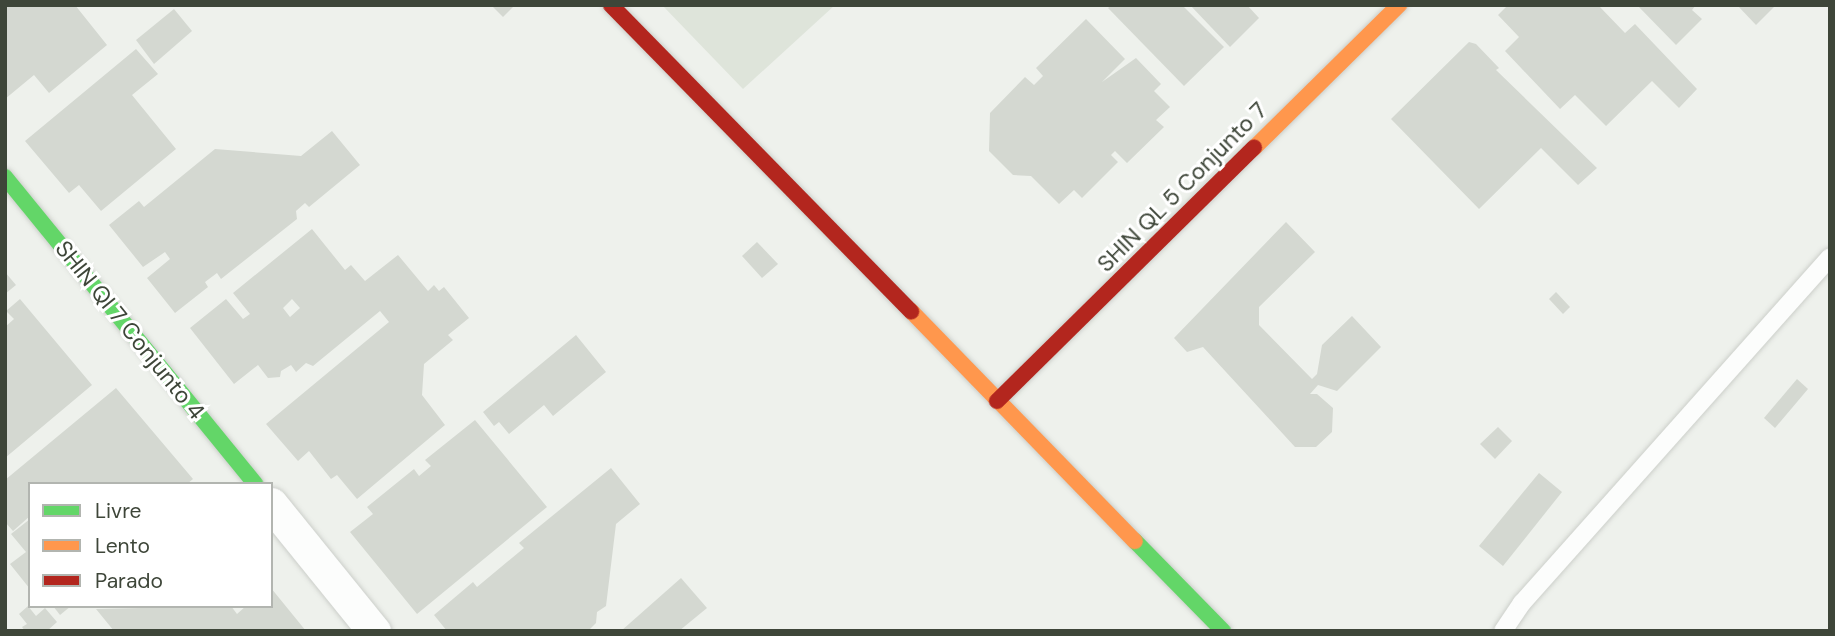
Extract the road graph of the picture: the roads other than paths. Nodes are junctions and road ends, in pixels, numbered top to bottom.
1 (611, 5) edge
2 (1399, 5) edge
3 (5, 177) edge
4 (1830, 257) edge
5 (997, 401) junction
6 (253, 482) edge
7 (273, 506) edge
8 (374, 631) edge
9 (1223, 631) edge
10 (1503, 631) edge

1 - 5 street
2 - 5 street, SHIN QL 5 Conjunto 7
3 - 6 street, SHIN QI 7 Conjunto 4
4 - 10 lane
5 - 9 street
7 - 8 street

